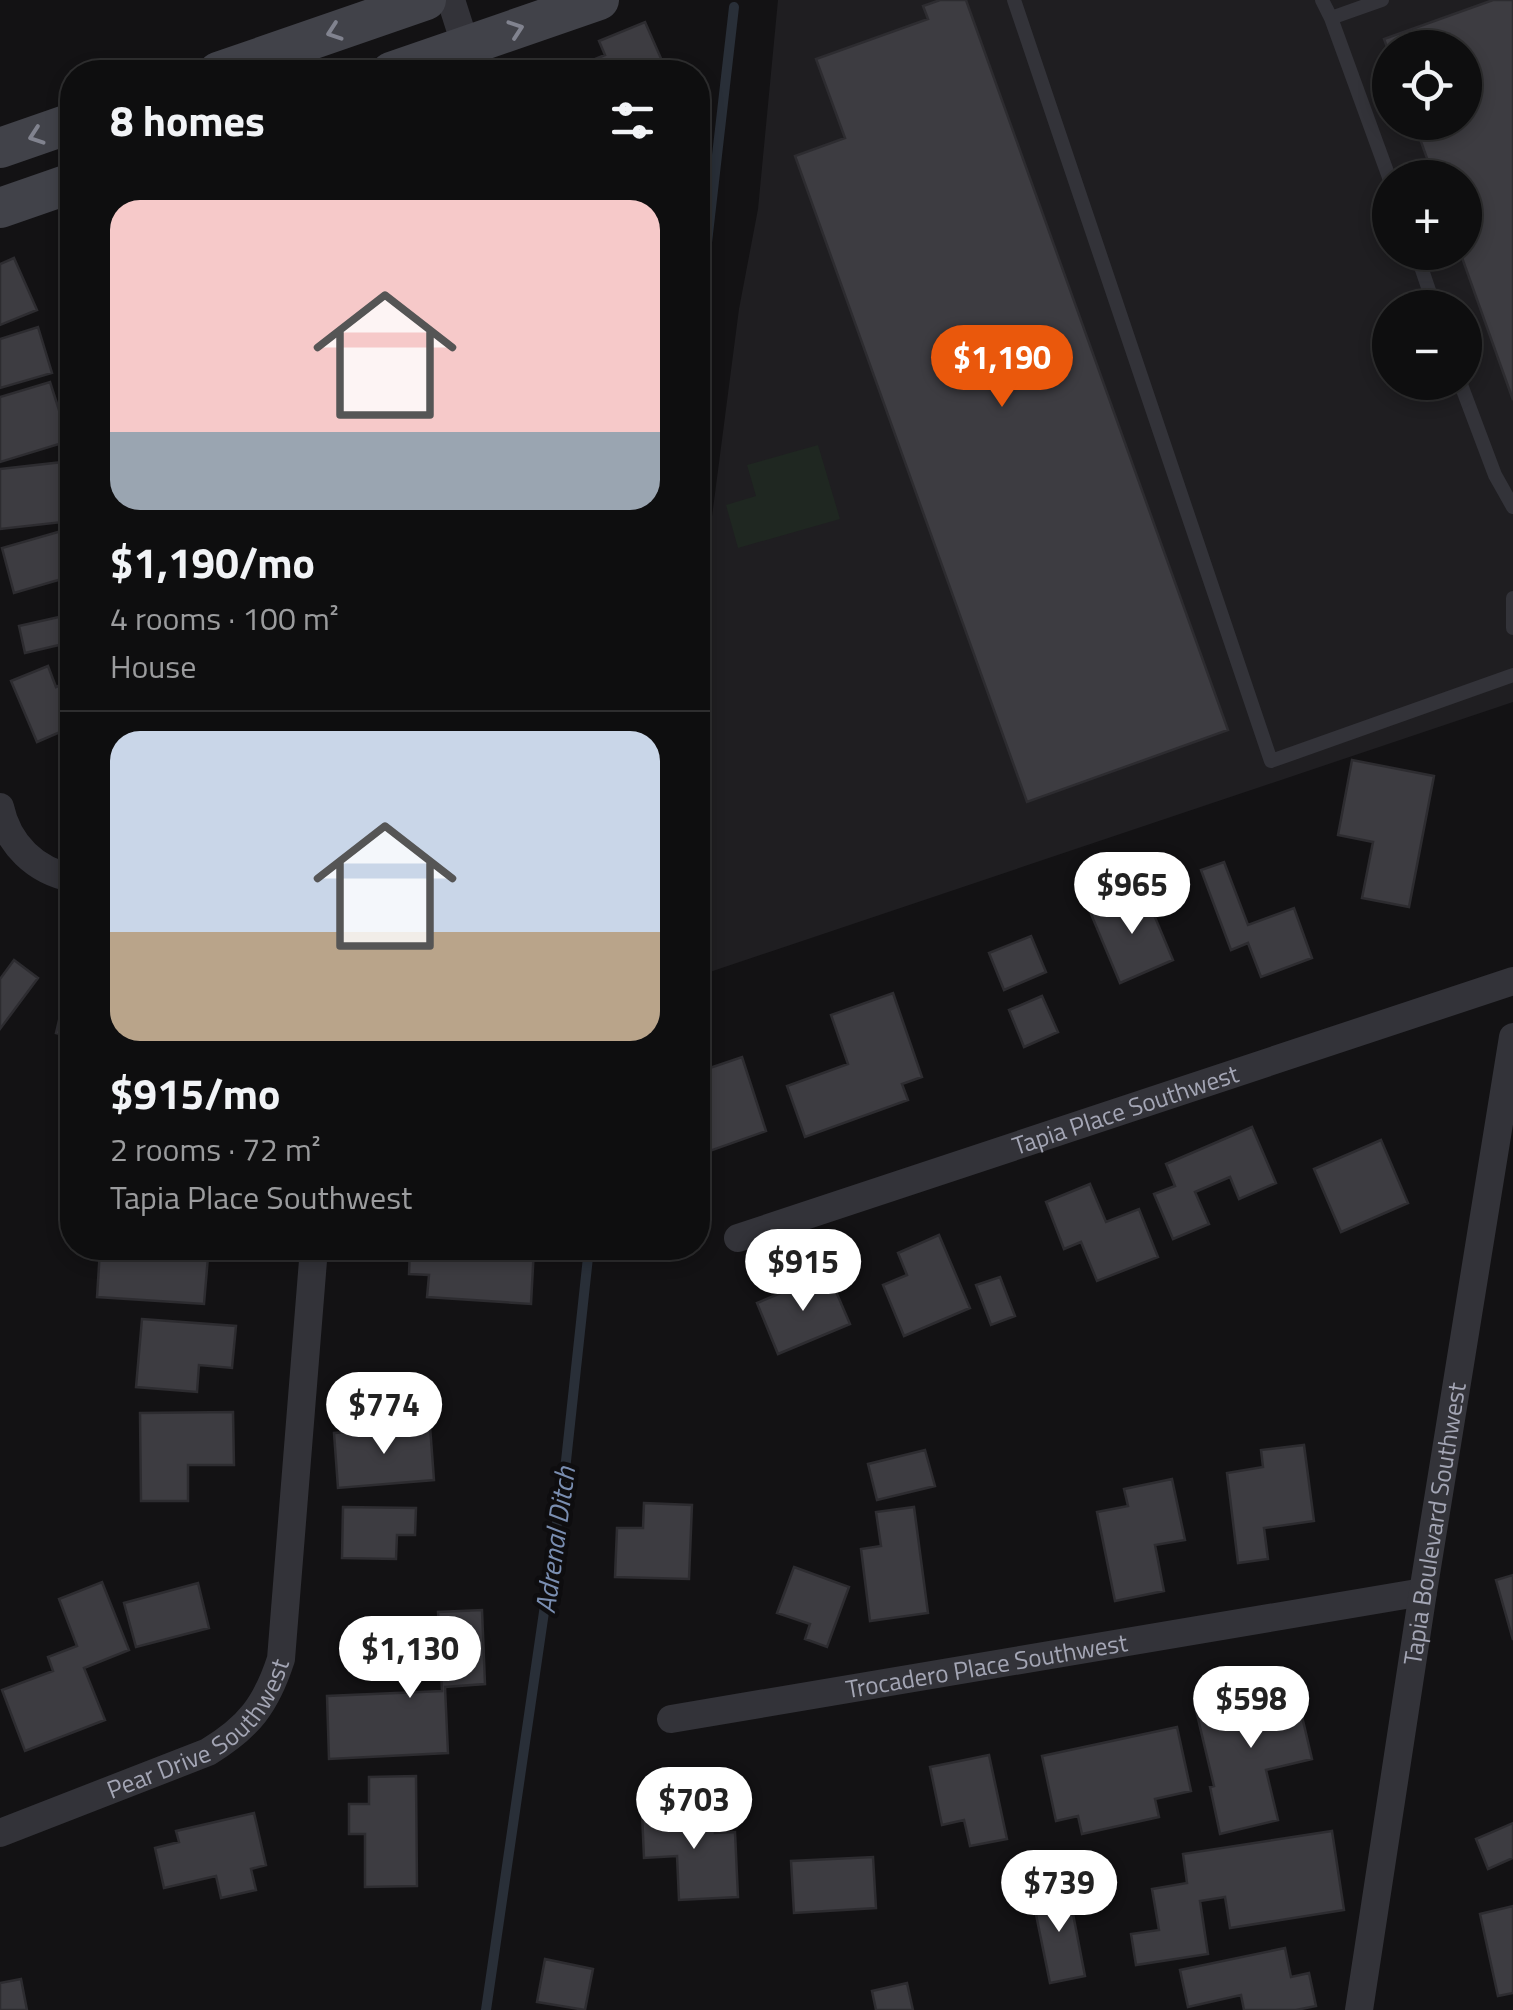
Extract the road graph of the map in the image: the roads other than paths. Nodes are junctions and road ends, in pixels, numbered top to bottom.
1 (426, 0) edge
2 (451, 0) edge
3 (599, 0) edge
4 (1014, 0) edge
5 (1322, 0) edge
6 (1382, 0) edge
7 (1332, 18) junction
8 (253, 60) edge
9 (470, 60) edge
10 (60, 127) edge
11 (0, 148) edge
12 (1383, 160) edge
13 (60, 186) edge
14 (0, 208) edge
15 (1467, 400) edge
16 (1513, 508) edge
17 (1513, 598) edge
18 (1513, 628) edge
19 (1513, 675) edge
20 (0, 807) edge
21 (60, 875) edge
22 (1513, 981) edge
23 (1513, 1036) edge
24 (1501, 1191) edge
25 (738, 1238) dead end
26 (313, 1260) edge
27 (1422, 1592) junction
28 (671, 1719) dead end
29 (0, 1834) edge
30 (1360, 2010) edge

1 -> 8 main road
2 - 9 street
9 -> 3 main road
4 - 19 lane
5 - 7 lane
6 - 7 lane
7 - 12 lane
10 -> 11 main road
13 - 14 main road
15 - 16 lane
17 - 18 lane
20 - 21 street
22 - 25 street, Tapia Place Southwest
23 - 24 street, Tapia Boulevard Southwest
24 - 27 street, Tapia Boulevard Southwest
26 - 29 street, Pear Drive Southwest
27 - 28 street, Trocadero Place Southwest
27 - 30 street, Tapia Boulevard Southwest

